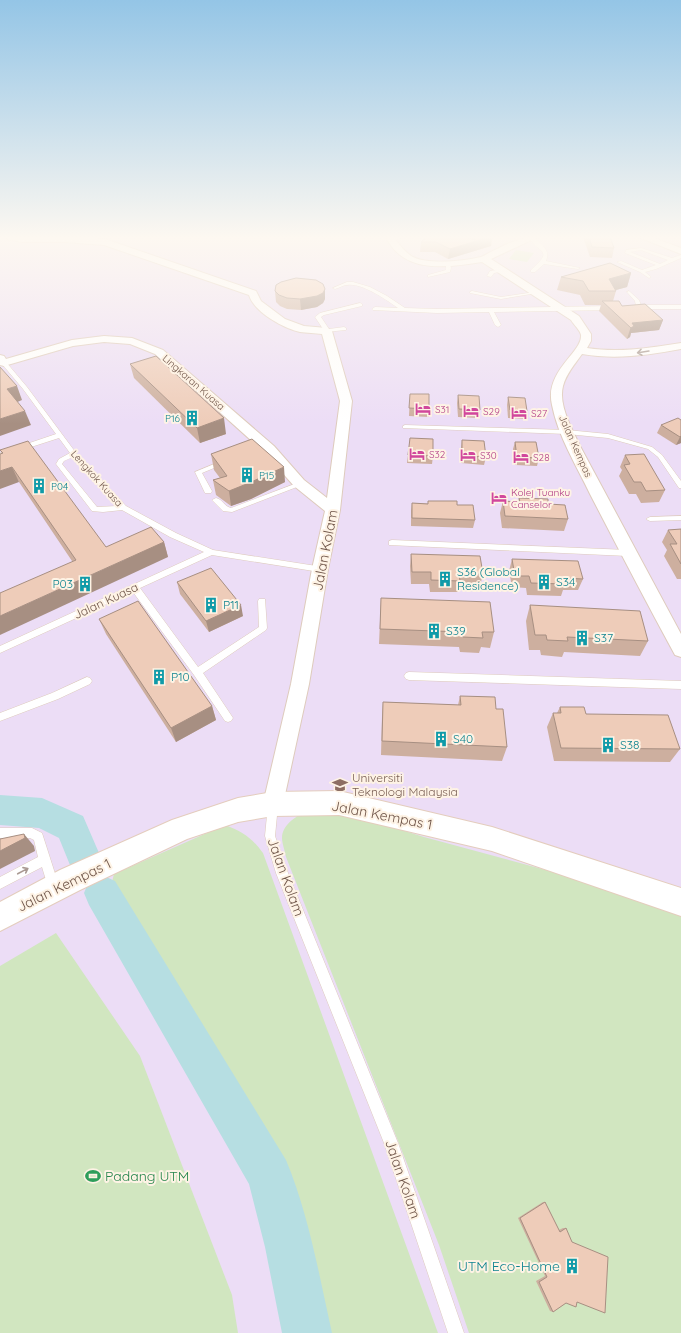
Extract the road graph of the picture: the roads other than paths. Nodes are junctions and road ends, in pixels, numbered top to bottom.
1 (255, 299) edge
2 (386, 299) edge
3 (546, 299) edge
4 (635, 299) edge
5 (360, 305) dead end
6 (681, 307) edge
7 (616, 308) edge
8 (623, 308) edge
9 (639, 308) junction
10 (375, 309) dead end
11 (562, 309) junction
12 (404, 310) junction
13 (491, 311) junction
14 (498, 325) dead end
15 (344, 329) dead end
16 (327, 331) junction
17 (681, 346) edge
18 (580, 350) junction
19 (2, 361) edge
20 (405, 427) dead end
21 (567, 432) junction
22 (60, 435) junction
23 (74, 454) junction
24 (0, 455) edge
25 (232, 459) edge
26 (300, 484) junction
27 (681, 486) edge
28 (208, 491) dead end
29 (216, 500) dead end
30 (122, 508) junction
31 (333, 510) junction
32 (681, 518) edge
33 (650, 519) dead end
34 (392, 543) dead end
35 (211, 552) junction
36 (628, 553) junction
37 (320, 569) junction
38 (135, 588) junction
39 (262, 601) dead end
40 (0, 650) edge
41 (681, 650) edge
42 (197, 672) junction
43 (409, 676) dead end
44 (86, 680) dead end
45 (681, 685) edge
46 (0, 717) edge
47 (228, 718) dead end
48 (273, 804) junction
49 (0, 833) edge
50 (45, 860) junction
51 (0, 883) edge
52 (53, 888) junction
53 (681, 902) edge
54 (0, 918) edge
55 (456, 1333) edge

1 - 16 street
2 - 12 lane
3 - 11 street, Jalan Kempas
4 - 9 lane
5 - 16 lane
6 - 9 lane
7 - 11 lane
8 - 9 lane
10 - 12 lane
11 - 13 lane
11 - 18 street, Jalan Kempas
12 - 13 lane
13 - 14 lane
15 - 16 lane
16 - 31 street, Jalan Kolam
17 -> 18 street
18 - 21 street, Jalan Kempas
19 - 22 lane, Lengkok Kuasa
19 - 26 street, Lingkaran Kuasa
20 - 21 lane
21 - 27 lane
21 - 36 street, Jalan Kempas
22 - 23 lane, Lengkok Kuasa
22 - 24 lane
23 - 30 lane, Lengkok Kuasa
23 - 30 lane
25 - 28 lane
26 - 29 lane
26 - 31 street, Lingkaran Kuasa
30 - 35 lane, Lengkok Kuasa
31 - 37 street, Jalan Kolam
32 - 33 lane
34 - 36 lane
35 - 37 lane, Lengkok Kuasa
35 - 38 lane, Jalan Kuasa
36 - 41 street, Jalan Kempas
37 - 48 street, Jalan Kolam
38 - 40 lane, Jalan Kuasa
38 - 42 lane
39 - 42 lane
42 - 47 lane
43 - 45 lane
44 - 46 lane
48 - 52 street, Jalan Kempas 1
48 - 53 street, Jalan Kempas 1
48 - 55 lane, Jalan Kolam
49 - 50 lane
51 -> 50 lane
50 - 52 lane
52 - 54 street, Jalan Kempas 1

